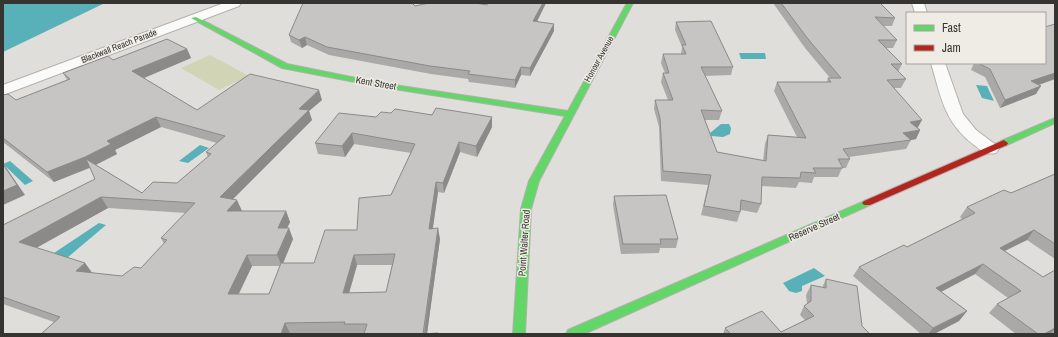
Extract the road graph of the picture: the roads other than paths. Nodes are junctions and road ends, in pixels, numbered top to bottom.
1 (234, 3) edge
2 (630, 3) edge
3 (194, 18) junction
4 (938, 64) edge
5 (3, 90) edge
6 (569, 114) junction
7 (1055, 120) edge
8 (990, 150) junction
9 (518, 334) edge
10 (572, 334) edge

1 - 3 street, Blackwall Reach Parade
2 - 6 street, Honour Avenue
3 - 5 street, Blackwall Reach Parade
3 - 6 street, Kent Street
4 - 8 street
6 - 9 street, Point Walter Road
7 - 8 street, Reserve Street
8 - 10 street, Reserve Street

